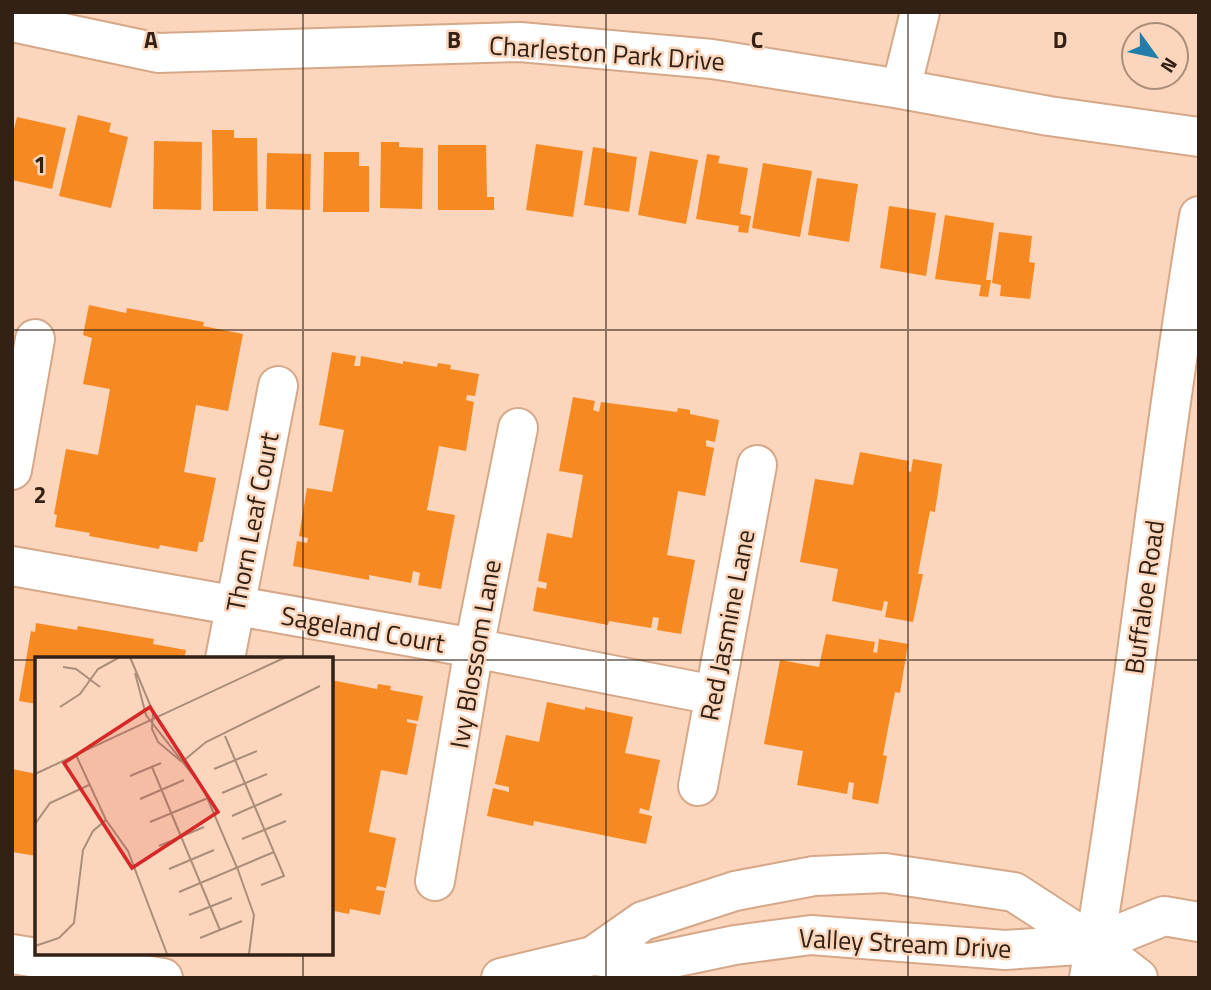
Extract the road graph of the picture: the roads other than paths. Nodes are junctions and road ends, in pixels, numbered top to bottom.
1 (920, 12) edge
2 (12, 22) edge
3 (521, 27) edge
4 (901, 89) junction
5 (1199, 137) edge
6 (1199, 216) edge
7 (35, 338) dead end
8 (278, 386) dead end
9 (518, 428) dead end
10 (757, 465) dead end
11 (12, 470) edge
12 (12, 566) edge
13 (235, 606) junction
14 (474, 648) junction
15 (225, 657) edge
16 (714, 695) junction
17 (698, 786) dead end
18 (435, 881) dead end
19 (1199, 922) edge
20 (12, 954) edge
21 (171, 955) edge
22 (1092, 961) edge
23 (596, 967) edge
24 (165, 978) edge
25 (501, 978) edge
26 (1138, 978) edge

1 - 4 street
2 - 3 street, Charleston Park Drive
3 - 4 street, Charleston Park Drive
4 - 5 street, Charleston Park Drive
6 - 22 street, Buffaloe Road
7 - 11 street
8 - 13 street, Thorn Leaf Court
9 - 14 street, Ivy Blossom Lane
10 - 16 street, Red Jasmine Lane
12 - 13 street, Sageland Court
13 - 14 street, Sageland Court
13 - 15 street, Thorn Leaf Court
14 - 16 street, Sageland Court
14 - 18 street, Ivy Blossom Lane
16 - 17 street, Red Jasmine Lane
19 - 22 street, Valley Stream Drive
20 - 24 street
21 - 24 street
22 - 23 street, Valley Stream Drive
22 - 23 street, Valley Stream Drive
22 - 26 street, Valley Stream Drive
23 - 25 street, Valley Stream Drive

